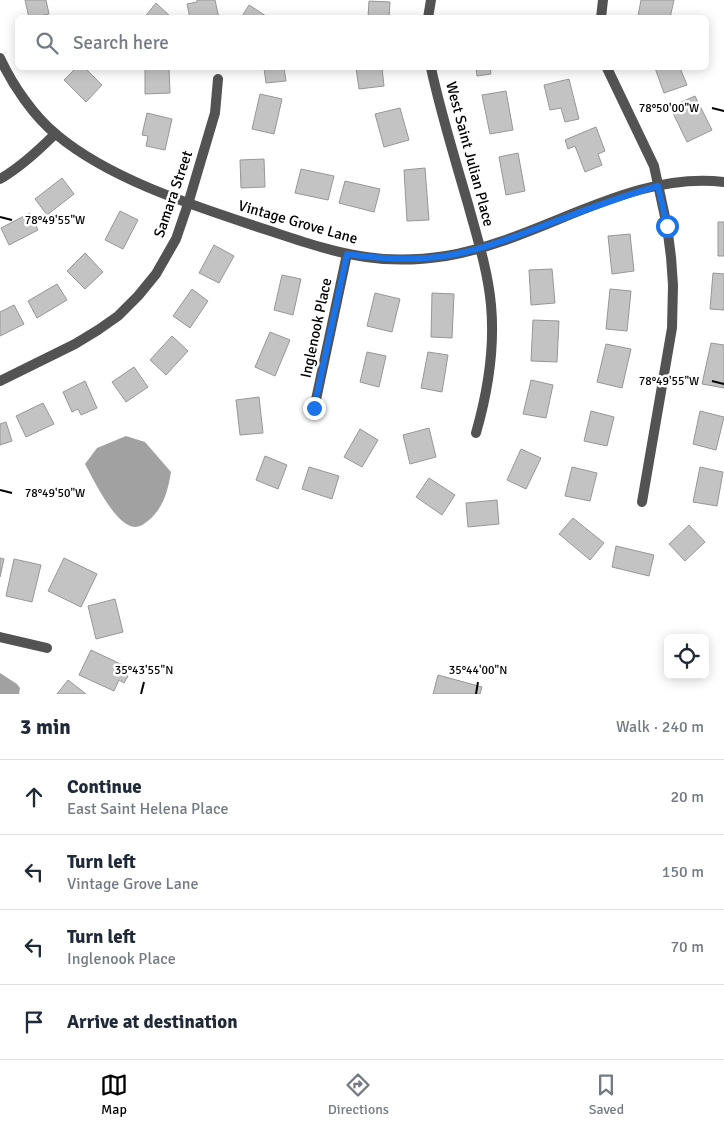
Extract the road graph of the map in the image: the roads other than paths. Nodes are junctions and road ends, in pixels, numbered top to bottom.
1 (431, 0) edge
2 (602, 0) edge
3 (428, 15) edge
4 (600, 15) edge
5 (0, 58) edge
6 (432, 70) edge
7 (608, 70) edge
8 (218, 80) dead end
9 (55, 134) junction
10 (0, 179) edge
11 (724, 182) edge
12 (658, 186) junction
13 (188, 204) junction
14 (480, 248) junction
15 (347, 254) junction
16 (0, 381) edge
17 (314, 408) dead end
18 (476, 433) dead end
19 (642, 502) dead end
20 (0, 638) edge
21 (47, 648) dead end

1 - 3 street
2 - 4 street
5 - 9 street, Vintage Grove Lane
6 - 14 street, West Saint Julian Place
7 - 12 street
8 - 13 street, Samara Street
9 - 10 street
9 - 13 street, Vintage Grove Lane
11 - 12 street, Vintage Grove Lane
12 - 14 street, Vintage Grove Lane
12 - 19 street
13 - 15 street, Vintage Grove Lane
13 - 16 street, Samara Street
14 - 15 street, Vintage Grove Lane
14 - 18 street, West Saint Julian Place
15 - 17 street, Inglenook Place
20 - 21 street

